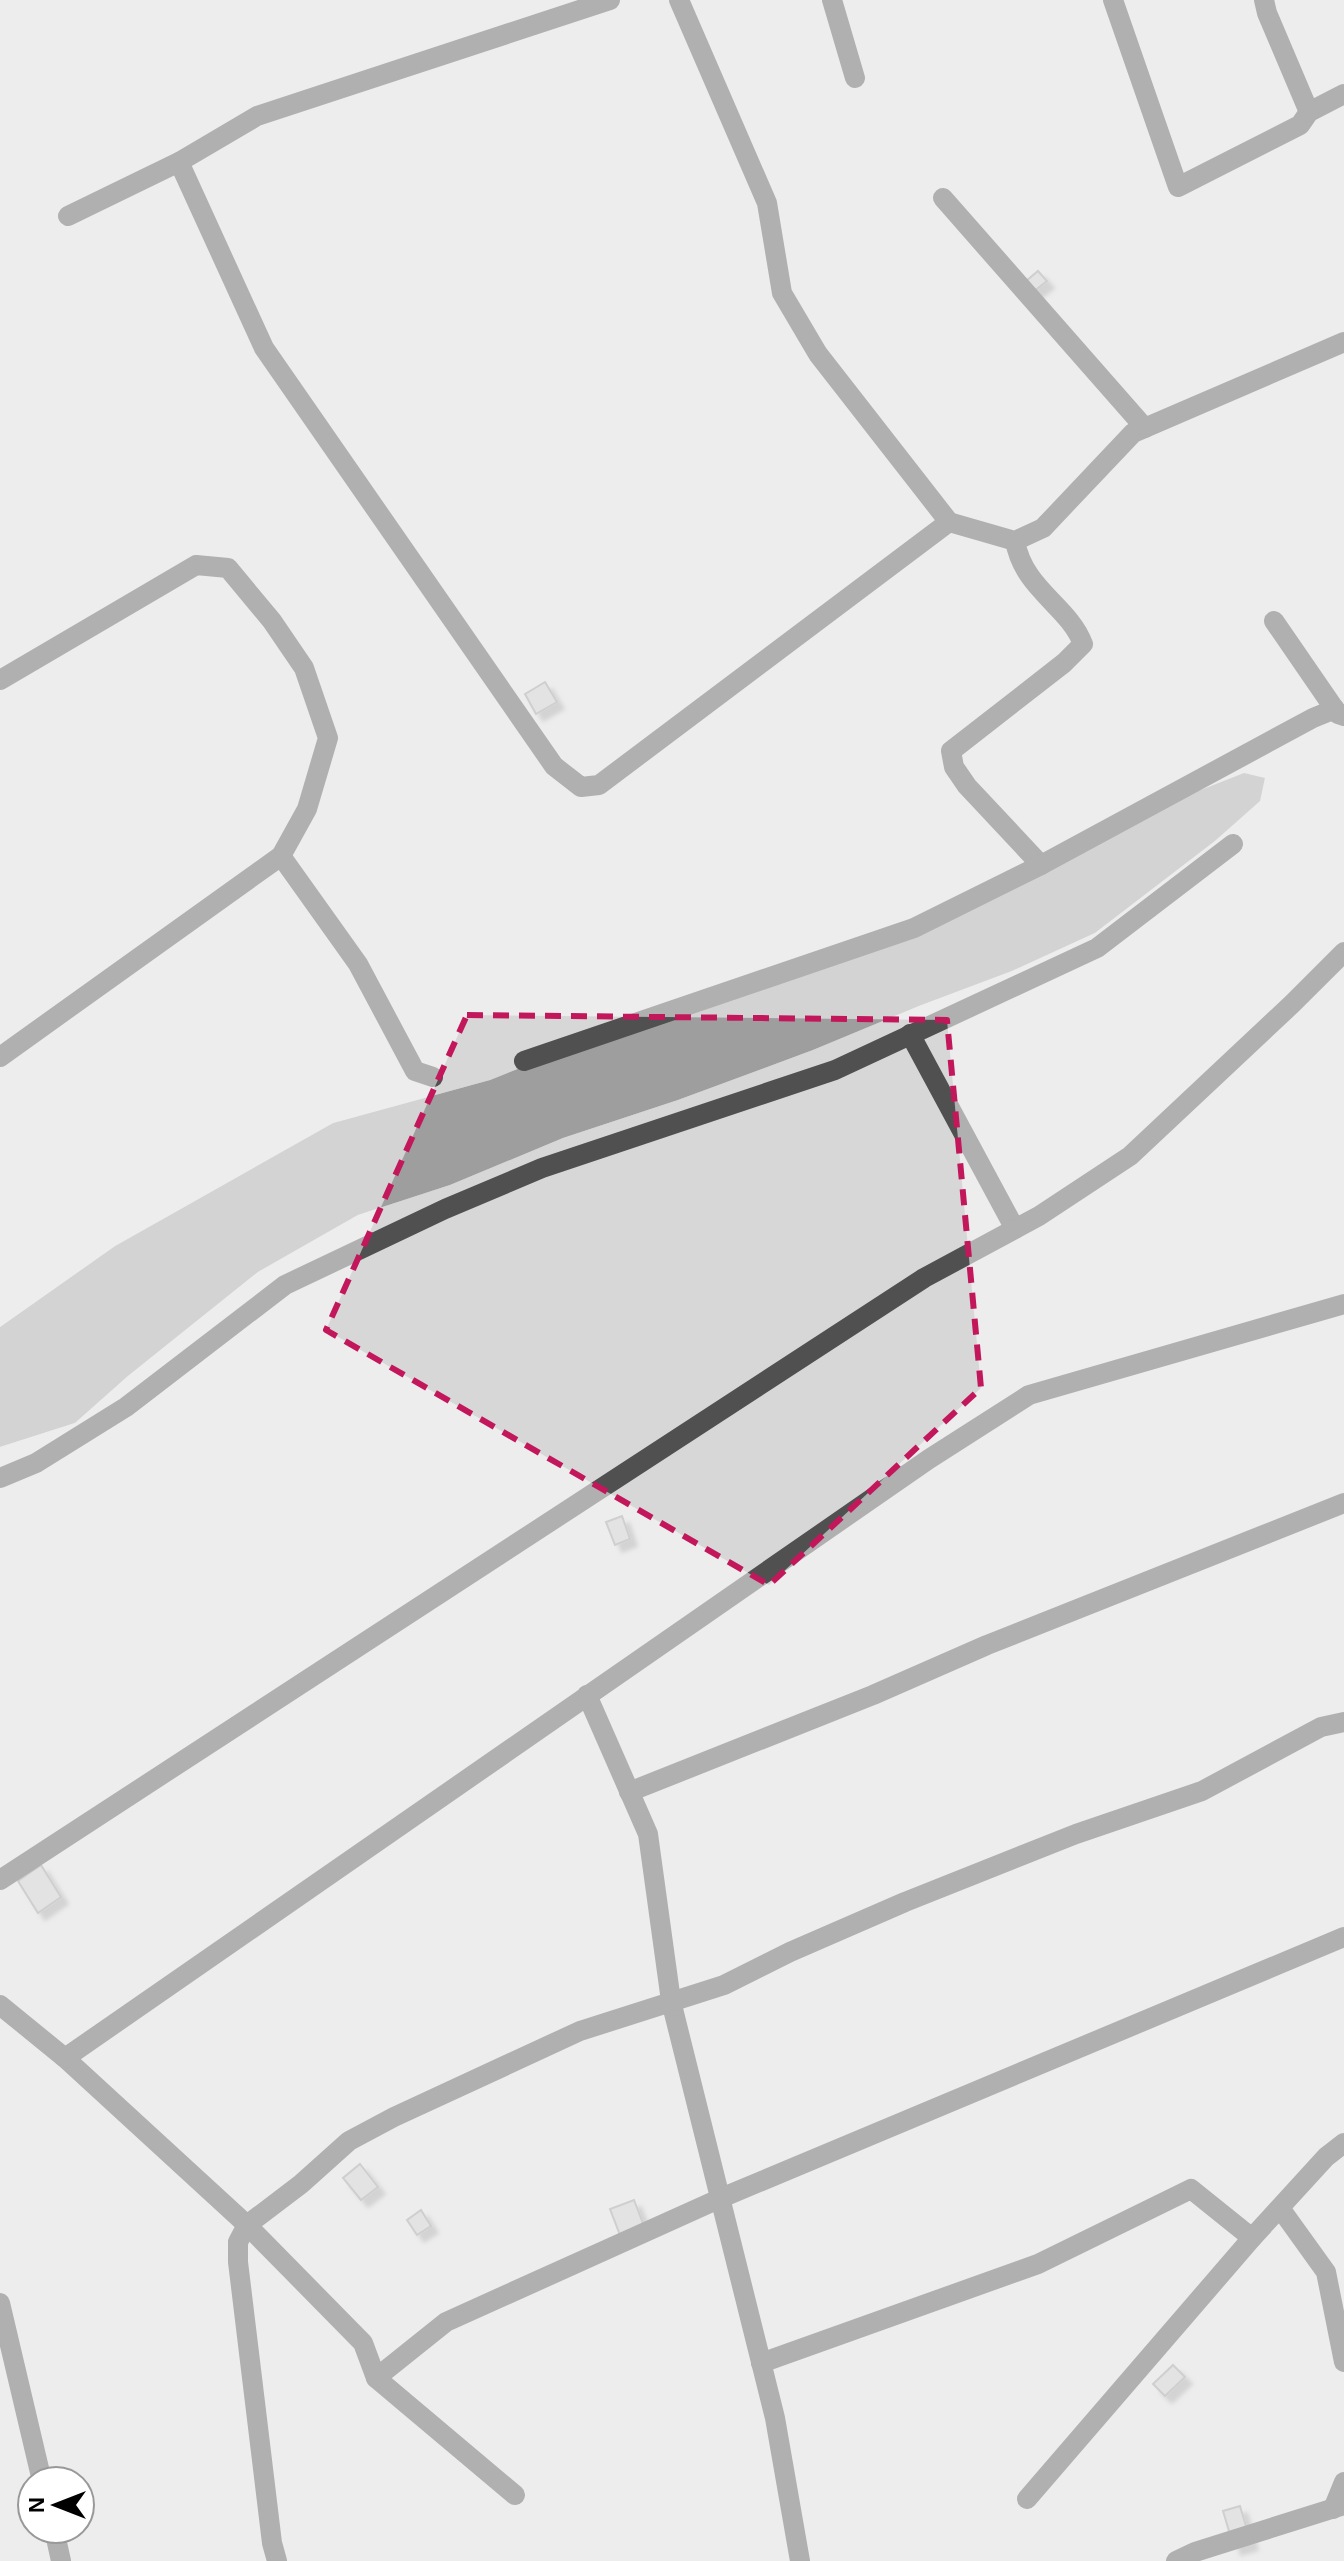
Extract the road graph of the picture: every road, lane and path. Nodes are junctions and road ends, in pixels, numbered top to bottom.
1 (610, 0) edge
2 (679, 0) edge
3 (832, 0) edge
4 (1113, 0) edge
5 (1264, 0) edge
6 (855, 78) dead end
7 (1344, 94) edge
8 (1309, 112) junction
9 (179, 162) junction
10 (943, 198) dead end
11 (68, 216) dead end
12 (1344, 342) edge
13 (1145, 428) junction
14 (949, 522) junction
15 (1015, 541) junction
16 (1274, 621) dead end
17 (0, 680) edge
18 (1339, 712) edge
19 (1233, 844) dead end
20 (281, 856) junction
21 (1041, 865) junction
22 (1344, 952) edge
23 (910, 1034) junction
24 (0, 1057) edge
25 (524, 1061) dead end
26 (433, 1077) dead end
27 (1015, 1229) junction
28 (1344, 1304) edge
29 (0, 1478) edge
30 (1344, 1503) edge
31 (587, 1695) junction
32 (1344, 1722) edge
33 (629, 1792) junction
34 (0, 1880) edge
35 (1344, 1937) edge
36 (671, 2001) junction
37 (0, 2005) edge
38 (65, 2058) junction
39 (1344, 2143) edge
40 (721, 2198) junction
41 (1280, 2208) junction
42 (247, 2225) junction
43 (1252, 2238) junction
44 (0, 2303) edge
45 (1344, 2362) edge
46 (761, 2363) junction
47 (376, 2378) junction
48 (38, 2465) edge
49 (1344, 2482) edge
50 (515, 2495) dead end
51 (1027, 2499) dead end
52 (1339, 2507) edge
53 (1196, 2557) edge
54 (277, 2561) edge
55 (800, 2561) edge
56 (1176, 2561) edge

1 - 9 lane
2 - 14 lane
3 - 6 lane
4 - 8 lane
5 - 8 lane
7 - 8 lane
9 - 11 lane
9 - 14 lane
10 - 13 lane
12 - 13 lane
13 - 15 lane
14 - 15 lane
15 - 21 lane
16 - 18 lane
17 - 20 lane
18 - 21 lane
19 - 23 lane
20 - 24 lane
20 - 26 lane
21 - 25 lane
22 - 27 lane
23 - 27 lane
23 - 29 lane
27 - 34 lane
28 - 31 lane
30 - 33 lane
31 - 33 lane
31 - 38 lane
32 - 36 lane
33 - 36 lane
35 - 40 lane
36 - 40 lane
36 - 42 lane
37 - 38 lane
38 - 42 lane
39 - 41 lane
40 - 46 lane
40 - 47 lane
41 - 43 lane
41 - 45 lane
42 - 47 lane
42 - 54 lane
43 - 46 lane
43 - 51 lane
44 - 48 lane
46 - 55 lane
47 - 50 lane
49 - 52 lane
52 - 53 lane
53 - 56 lane

